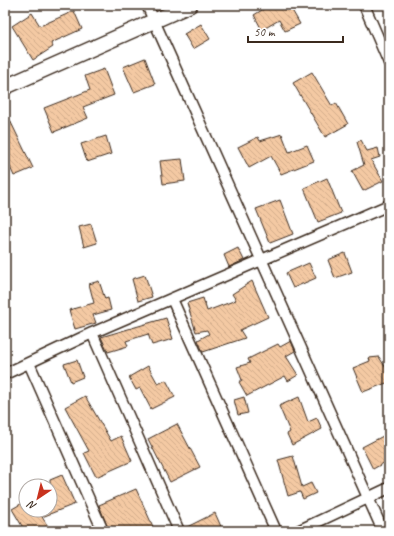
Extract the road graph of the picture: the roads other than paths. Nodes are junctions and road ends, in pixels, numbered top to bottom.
1 (147, 5) edge
2 (190, 5) edge
3 (364, 5) edge
4 (154, 20) junction
5 (389, 63) edge
6 (5, 87) edge
7 (389, 205) edge
8 (262, 260) junction
9 (172, 299) junction
10 (92, 333) junction
11 (29, 363) junction
12 (5, 374) edge
13 (389, 488) edge
14 (368, 498) junction
15 (103, 531) edge
16 (179, 531) edge
17 (276, 531) edge
18 (298, 531) edge
19 (383, 531) edge

1 - 4 street
2 - 4 main road
3 - 5 street
4 - 6 main road
4 - 8 street
7 - 8 street
8 - 9 street
8 - 14 street
9 - 10 street
9 - 17 street
10 - 11 street
10 - 16 street
11 - 12 street
11 - 15 street
13 - 14 street
14 - 18 street
14 - 19 street

